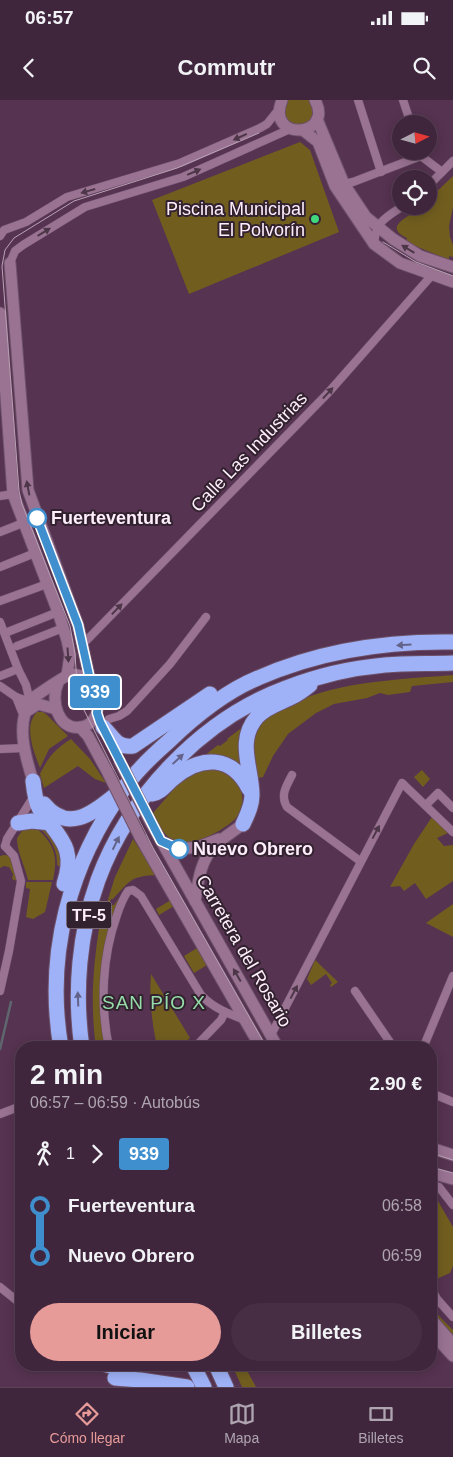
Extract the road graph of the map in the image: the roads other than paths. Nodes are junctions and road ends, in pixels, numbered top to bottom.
1 (315, 100) edge
2 (358, 100) edge
3 (403, 100) edge
4 (281, 102) edge
5 (408, 115) edge
6 (317, 119) junction
7 (290, 130) junction
8 (304, 131) junction
9 (323, 155) junction
10 (408, 160) edge
11 (428, 160) edge
12 (453, 161) edge
13 (382, 172) junction
14 (442, 172) junction
15 (437, 177) edge
16 (344, 184) junction
17 (392, 213) edge
18 (377, 227) junction
19 (0, 236) edge
20 (374, 244) junction
21 (10, 263) joint
22 (453, 267) edge
23 (432, 276) junction
24 (453, 282) edge
25 (0, 313) edge
26 (0, 319) edge
27 (15, 321) junction
28 (13, 494) junction
29 (0, 496) edge
30 (23, 523) junction
31 (0, 532) edge
32 (35, 553) junction
33 (0, 567) edge
34 (47, 584) junction
35 (0, 601) edge
36 (58, 612) junction
37 (206, 617) dead end
38 (0, 622) edge
39 (63, 628) junction
40 (4, 633) junction
41 (453, 642) edge
42 (83, 644) junction
43 (17, 646) dead end
44 (453, 663) edge
45 (18, 669) junction
46 (0, 676) edge
47 (323, 676) junction
48 (256, 678) junction
49 (62, 679) junction
50 (91, 684) junction
51 (0, 686) edge
52 (16, 697) junction
53 (30, 706) junction
54 (56, 709) junction
55 (97, 713) junction
56 (106, 723) junction
57 (80, 727) junction
58 (25, 748) junction
59 (0, 749) edge
60 (292, 775) dead end
61 (125, 787) junction
62 (33, 789) junction
63 (146, 795) junction
64 (252, 796) junction
65 (426, 805) junction
66 (453, 808) edge
67 (18, 823) junction
68 (51, 823) junction
69 (242, 824) joint
70 (453, 832) edge
71 (226, 837) junction
72 (161, 841) junction
73 (2, 848) edge
74 (360, 861) junction
75 (195, 901) junction
76 (453, 976) edge
77 (355, 991) dead end
78 (0, 992) edge
79 (225, 1012) junction
80 (245, 1020) junction
81 (56, 1022) junction
82 (271, 1035) junction
83 (60, 1041) edge
84 (81, 1041) edge
85 (108, 1041) edge
86 (201, 1041) edge
87 (257, 1041) edge
88 (274, 1041) edge
89 (389, 1041) edge
90 (426, 1041) edge
91 (437, 1095) edge
92 (453, 1102) edge
93 (15, 1108) edge
94 (0, 1114) edge
95 (437, 1150) edge
96 (453, 1155) edge
97 (437, 1175) edge
98 (453, 1179) edge
99 (437, 1188) edge
100 (453, 1205) edge
101 (0, 1287) edge
102 (15, 1299) edge
103 (437, 1299) edge
104 (453, 1317) edge
105 (437, 1326) edge
106 (437, 1339) edge
107 (453, 1344) edge
108 (453, 1356) edge
109 (196, 1371) edge
110 (219, 1371) edge
111 (116, 1377) edge
112 (146, 1380) edge
113 (187, 1387) edge
114 (204, 1387) edge
115 (226, 1387) edge

1 - 6 main road
2 - 13 street
3 - 5 street
4 - 7 main road
4 -> 19 street
6 - 8 main road
6 - 16 main road
7 - 8 main road
21 -> 7 street
8 - 9 main road
9 - 18 main road
9 - 20 main road
10 - 13 street
11 - 14 street
12 - 14 street
13 - 16 street
14 - 15 street
16 - 18 main road
17 - 18 street
18 - 20 street
22 -> 18 main road
20 - 23 main road
21 - 27 main road
23 - 24 main road
42 -> 23 street, Calle Las Industrias
25 - 26 main road
26 - 27 street
26 - 28 main road
42 -> 27 main road
28 - 29 street
28 - 30 main road
30 - 31 street
30 - 32 main road
32 - 33 street
32 - 34 main road
34 - 35 street
34 - 36 main road
36 - 39 main road
36 - 40 street
37 - 56 street
38 - 40 street
39 - 43 street
39 -> 49 main road
40 - 45 street
41 -> 48 highway, TF-5
42 - 50 main road
44 - 47 highway, TF-5
45 - 46 street
45 - 53 street
63 -> 47 highway, TF-5
47 - 64 highway
48 - 56 highway
48 - 61 highway, TF-5
49 - 50 main road
49 - 53 main road
49 - 54 main road
50 - 55 main road
51 - 52 street
52 - 53 street
52 - 53 street
53 - 54 main road
53 - 58 main road
54 - 57 main road
55 - 56 main road, Carretera del Rosario
55 - 57 main road
56 - 72 main road, Carretera del Rosario, bridge
57 - 80 main road, Carretera del Rosario, bridge
58 - 59 street
58 - 62 main road
60 - 74 street
61 - 62 highway
61 - 81 highway, TF-5
62 - 67 street
62 - 68 highway
63 - 64 highway
84 -> 63 highway, TF-5
64 - 69 highway
65 - 66 street
65 - 70 street
74 -> 65 street
67 - 68 highway
67 - 73 street
68 - 81 highway
69 - 71 main road
71 - 72 main road
71 - 75 main road
72 - 75 main road, Carretera del Rosario
73 - 78 street
82 -> 74 street
82 -> 75 main road, Carretera del Rosario
76 - 90 street
77 - 89 street
79 - 80 street
79 - 85 street
79 - 86 street
80 - 87 main road, Carretera del Rosario
81 - 83 highway, TF-5
82 - 88 main road, Carretera del Rosario
91 - 92 street
93 - 94 street
95 - 96 main road
97 - 98 main road
99 - 100 street
101 - 102 street
103 - 104 street
105 - 107 main road
106 - 108 main road
109 - 114 highway
110 - 115 highway
111 - 112 highway
112 - 113 highway

